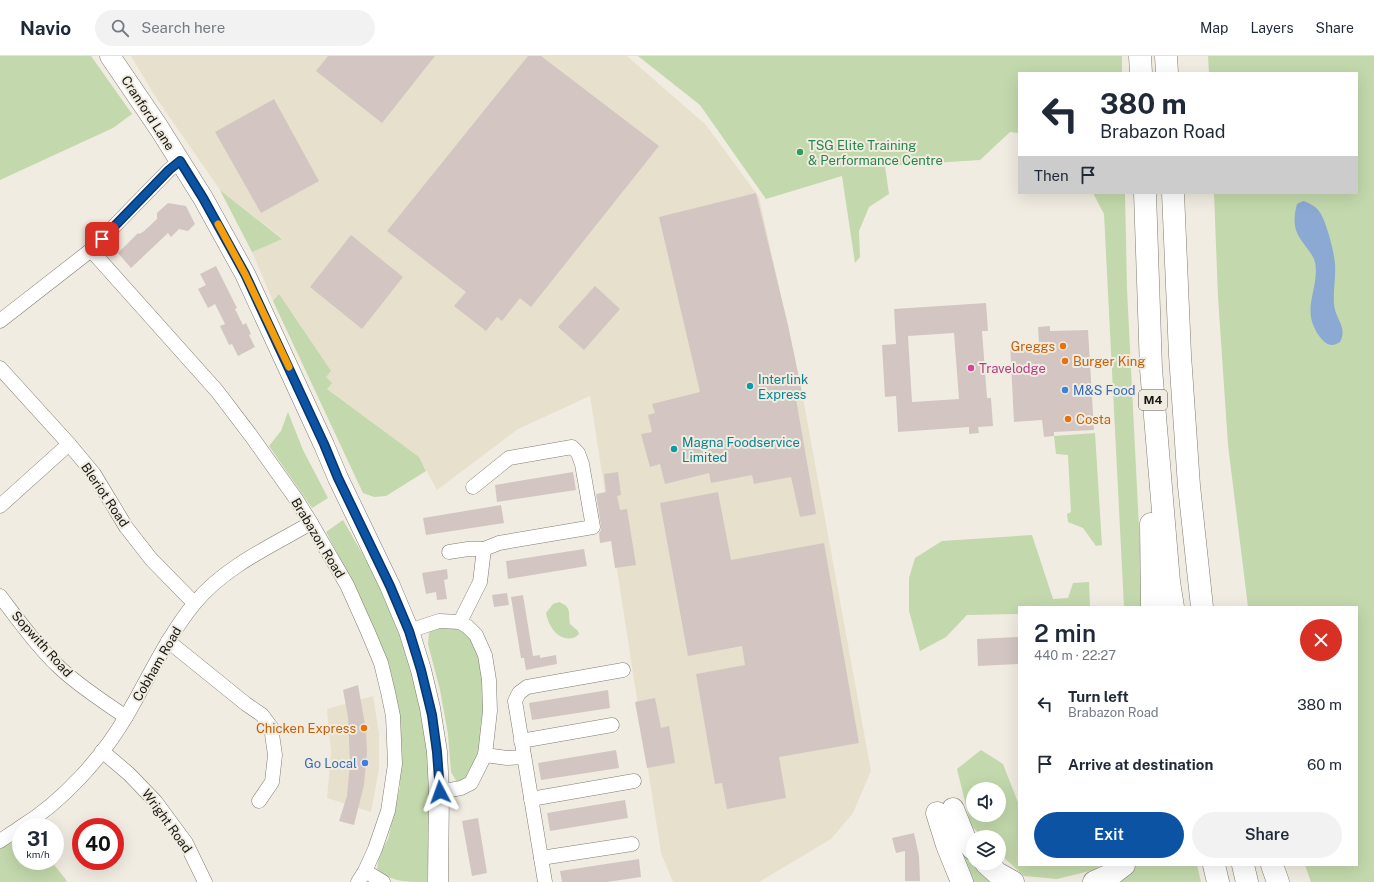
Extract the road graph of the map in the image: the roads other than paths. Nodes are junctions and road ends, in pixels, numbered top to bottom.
1 (110, 56) edge
2 (1140, 56) edge
3 (1166, 56) edge
4 (1141, 72) edge
5 (1167, 72) edge
6 (180, 161) junction
7 (1145, 194) edge
8 (1173, 194) edge
9 (91, 250) junction
10 (0, 322) edge
11 (0, 368) edge
12 (1151, 369) junction
13 (69, 444) junction
14 (473, 487) dead end
15 (0, 506) edge
16 (311, 524) junction
17 (484, 549) junction
18 (449, 552) dead end
19 (0, 596) edge
20 (194, 604) junction
21 (1152, 606) edge
22 (1173, 606) edge
23 (1202, 606) edge
24 (460, 622) junction
25 (409, 631) junction
26 (168, 641) junction
27 (623, 670) dead end
28 (126, 717) junction
29 (612, 725) dead end
30 (521, 741) junction
31 (102, 751) junction
32 (485, 755) junction
33 (524, 757) junction
34 (634, 782) dead end
35 (440, 792) junction
36 (531, 799) junction
37 (259, 801) dead end
38 (35, 818) edge
39 (12, 833) edge
40 (966, 839) edge
41 (0, 841) edge
42 (632, 844) dead end
43 (540, 858) junction
44 (1123, 866) edge
45 (1214, 866) edge
46 (1243, 866) edge
47 (1272, 866) edge
48 (994, 870) edge
49 (361, 876) edge
50 (205, 882) edge
51 (383, 882) edge
52 (438, 882) edge
53 (544, 882) edge
54 (962, 882) edge
55 (1013, 882) edge
56 (1094, 882) edge
57 (1218, 882) edge
58 (1247, 882) edge
59 (1278, 882) edge

1 - 6 street, Cranford Lane
2 - 4 highway
3 - 5 highway
6 - 9 street
6 - 25 street, Cranford Lane
7 - 12 highway, M4
8 - 23 highway, M4
9 - 10 street
9 - 16 street, Brabazon Road
11 - 13 street, Bleriot Road
12 - 21 highway
12 - 22 highway, M4
13 - 15 street
13 - 20 street, Bleriot Road
14 - 17 street
16 - 20 street, Cobham Road
16 - 49 street, Brabazon Road
17 - 18 street
17 - 24 street
19 - 28 street, Sopwith Road
20 - 26 street, Cobham Road
24 - 25 street
24 - 32 street
25 - 35 street, Cranford Lane
26 - 28 street, Cobham Road
26 - 37 street
27 - 30 street
28 - 31 street, Cobham Road
29 - 30 street
30 - 33 street
31 - 38 street, Cobham Road
31 - 50 street, Wright Road
32 - 33 street
32 - 35 street
33 - 36 street
34 - 36 street
35 - 52 street, Cranford Lane
36 - 43 street
39 - 41 street, Cobham Road
40 - 54 highway
42 - 43 street
43 - 53 street
44 - 56 highway
45 - 57 highway
46 - 58 highway
47 - 59 highway
48 - 55 highway
49 - 51 street

